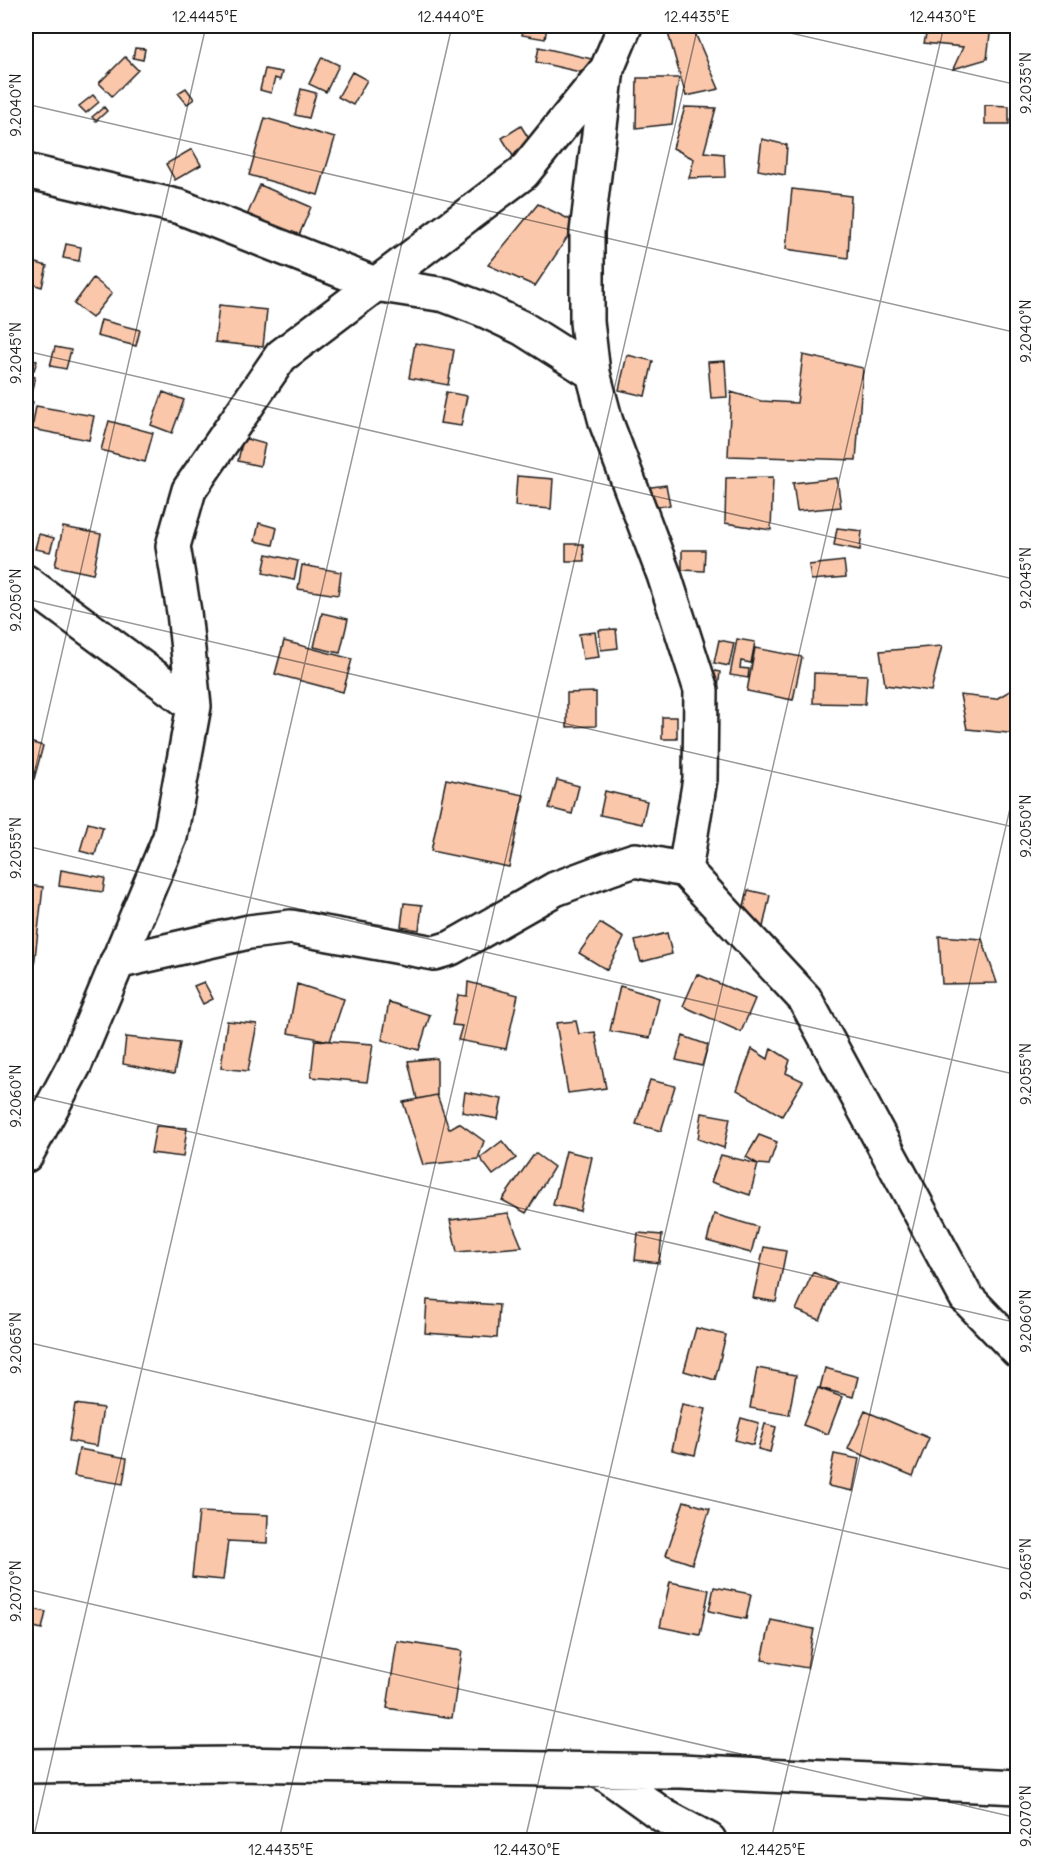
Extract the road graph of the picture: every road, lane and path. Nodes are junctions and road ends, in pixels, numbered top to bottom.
1 (625, 26) edge
2 (608, 69) junction
3 (26, 171) edge
4 (375, 284) junction
5 (593, 373) junction
6 (26, 582) edge
7 (194, 706) junction
8 (685, 870) junction
9 (117, 962) junction
10 (26, 1155) edge
11 (1017, 1351) edge
12 (26, 1766) edge
13 (600, 1770) junction
14 (1017, 1787) edge
15 (667, 1828) edge
16 (709, 1840) edge

1 - 2 street
2 - 4 street
2 - 5 street
3 - 4 street
4 - 5 street
4 - 7 street
5 - 8 street
6 - 7 street
7 - 9 street
8 - 9 street
8 - 11 street
9 - 10 street
12 - 13 street
13 - 14 street
13 - 15 street
15 - 16 street

